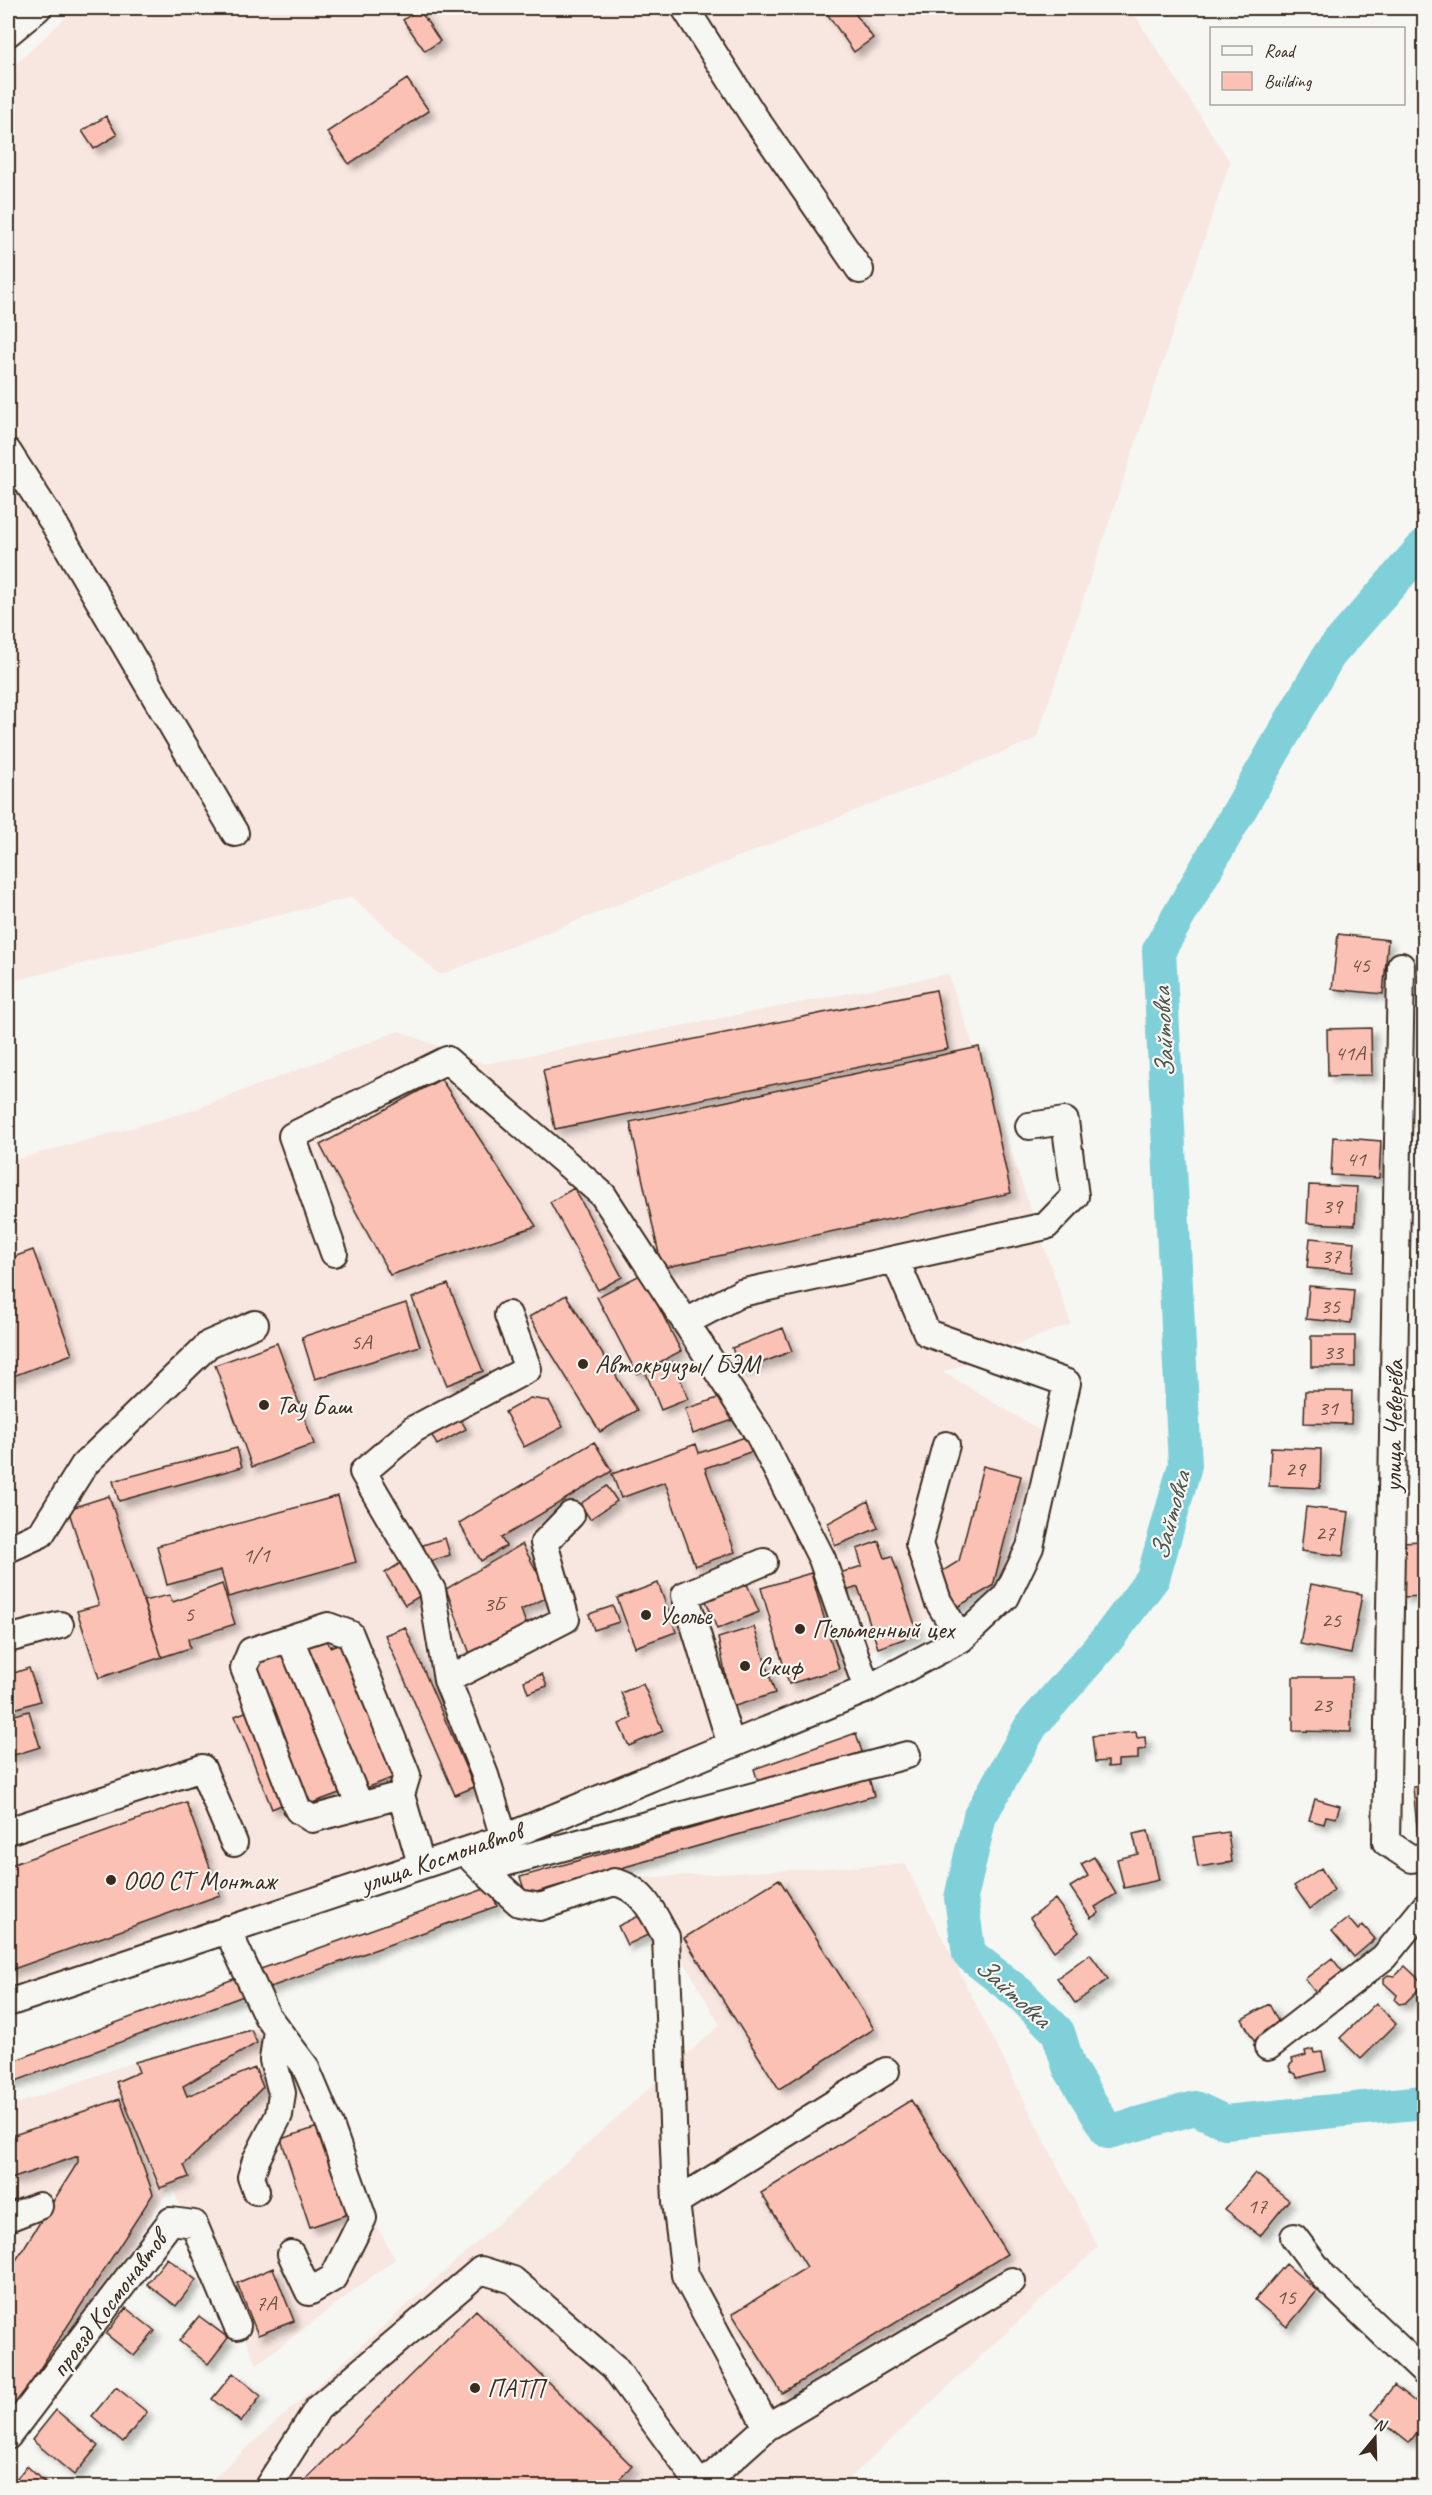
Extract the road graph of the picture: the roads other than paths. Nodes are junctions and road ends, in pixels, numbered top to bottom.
1 (38, 8) edge
2 (685, 8) edge
3 (8, 33) edge
4 (860, 270) dead end
5 (8, 452) edge
6 (235, 833) dead end
7 (1401, 966) dead end
8 (1029, 1126) dead end
9 (334, 1252) dead end
10 (895, 1259) junction
11 (508, 1315) dead end
12 (686, 1322) junction
13 (255, 1324) dead end
14 (946, 1446) dead end
15 (570, 1515) dead end
16 (8, 1550) edge
17 (764, 1562) dead end
18 (60, 1625) dead end
19 (8, 1639) edge
20 (290, 1639) junction
21 (961, 1639) junction
22 (447, 1680) junction
23 (867, 1689) junction
24 (731, 1745) junction
25 (907, 1755) dead end
26 (401, 1795) junction
27 (360, 1806) junction
28 (8, 1830) edge
29 (504, 1838) junction
30 (234, 1843) dead end
31 (463, 1851) junction
32 (1425, 1856) edge
33 (421, 1864) junction
34 (482, 1869) junction
35 (1425, 1908) edge
36 (226, 1929) junction
37 (8, 2003) edge
38 (278, 2030) junction
39 (1268, 2047) dead end
40 (886, 2071) dead end
41 (256, 2191) dead end
42 (676, 2202) junction
43 (39, 2206) dead end
44 (8, 2218) edge
45 (1294, 2237) dead end
46 (291, 2254) dead end
47 (1012, 2281) dead end
48 (237, 2326) dead end
49 (1425, 2372) edge
50 (767, 2427) junction
51 (8, 2436) edge
52 (267, 2487) edge
53 (700, 2487) edge

1 - 3 street
2 - 4 street
5 - 6 street
7 - 32 street, улица Чеверёва
8 - 10 street
9 - 12 street
10 - 12 street
10 - 21 street, улица Космонавтов
11 - 22 street
12 - 23 street
13 - 16 street
14 - 21 street
15 - 22 street
17 - 24 street
18 - 19 street
20 - 26 street
20 - 27 street
20 - 27 street
21 - 23 street, улица Космонавтов
22 - 29 street
23 - 24 street, улица Космонавтов
24 - 29 street, улица Космонавтов
25 - 34 street
26 - 27 street
26 - 33 street
28 - 30 street
29 - 31 street, улица Космонавтов
31 - 33 street, улица Космонавтов
31 - 34 street
33 - 36 street, улица Космонавтов
34 - 42 street
35 - 39 street
36 - 37 street, улица Космонавтов
36 - 38 street
38 - 41 street
38 - 46 street
40 - 42 street
42 - 50 street
43 - 44 street
45 - 49 street
47 - 50 street
48 - 51 street, проезд Космонавтов
50 - 53 street
52 - 53 street

